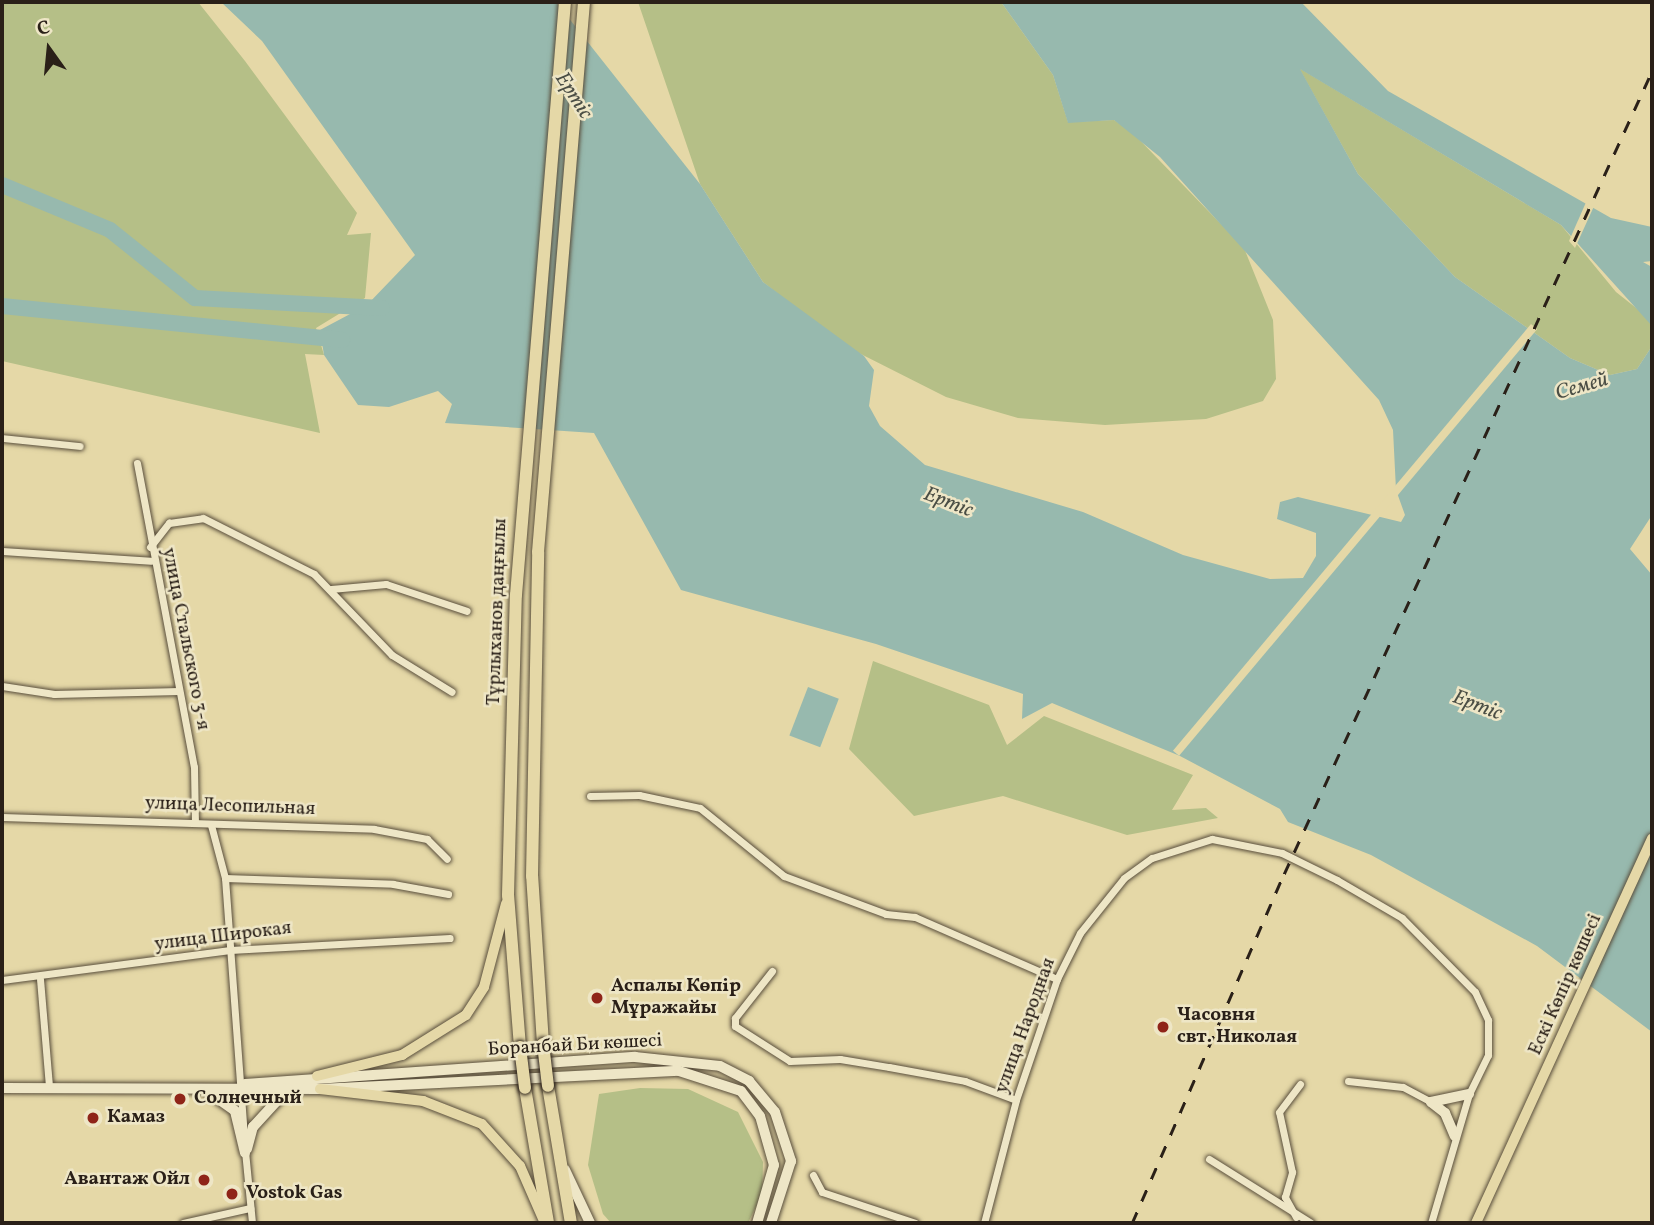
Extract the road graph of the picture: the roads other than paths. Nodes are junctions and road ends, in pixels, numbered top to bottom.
1 (565, 2) edge
2 (584, 2) edge
3 (2, 438) edge
4 (80, 446) dead end
5 (136, 463) dead end
6 (150, 547) junction
7 (2, 551) edge
8 (151, 561) junction
9 (331, 589) junction
10 (467, 611) dead end
11 (2, 686) edge
12 (179, 691) junction
13 (452, 692) dead end
14 (590, 796) dead end
15 (2, 817) edge
16 (195, 823) junction
17 (211, 825) junction
18 (1652, 838) edge
19 (447, 859) dead end
20 (225, 878) junction
21 (448, 894) dead end
22 (508, 895) junction
23 (450, 938) dead end
24 (230, 950) junction
25 (772, 971) dead end
26 (40, 979) junction
27 (1057, 979) junction
28 (2, 980) edge
29 (317, 1076) junction
30 (1348, 1081) dead end
31 (1300, 1084) dead end
32 (242, 1085) junction
33 (190, 1086) junction
34 (49, 1087) junction
35 (2, 1088) edge
36 (288, 1089) junction
37 (320, 1089) junction
38 (1469, 1094) junction
39 (1016, 1100) junction
40 (1431, 1102) junction
41 (1455, 1136) junction
42 (246, 1153) junction
43 (559, 1156) junction
44 (1209, 1159) dead end
45 (813, 1175) dead end
46 (250, 1208) junction
47 (1296, 1217) junction
48 (183, 1223) edge
49 (252, 1223) edge
50 (546, 1223) edge
51 (570, 1223) edge
52 (590, 1223) edge
53 (757, 1223) edge
54 (771, 1223) edge
55 (915, 1223) edge
56 (984, 1223) edge
57 (1311, 1223) edge
58 (1431, 1223) edge
59 (1476, 1223) edge

1 - 22 highway, Тұрлыханов даңғылы
2 - 43 highway, Тұрлыханов даңғылы, bridge
3 - 4 street
5 - 6 street, улица Стальского 3-я
6 - 8 street, улица Стальского 3-я
6 - 9 street
7 - 8 street
8 - 12 street, улица Стальского 3-я
9 - 10 street
9 - 13 street
11 - 12 street
12 - 16 street, улица Стальского 3-я
14 - 27 street
15 - 16 street, улица Лесопильная
16 - 17 street, улица Лесопильная
17 - 19 street, улица Лесопильная
17 - 20 street
18 - 59 main road, Ескі Көпір көшесі
20 - 21 street
20 - 24 street
22 - 29 main road
22 - 50 highway, Тұрлыханов даңғылы, bridge
23 - 24 street, улица Широкая
24 - 26 street, улица Широкая
24 - 32 street
25 - 39 street
26 - 28 street, улица Широкая
26 - 34 street
27 - 38 street, улица Народная
27 - 39 street, улица Народная
29 - 32 main road, Боранбай Би көшесі
29 - 54 main road, Боранбай Би көшесі
30 - 40 street
31 - 47 street
32 - 33 main road, Боранбай Би көшесі
32 - 36 main road, Боранбай Би көшесі
32 - 42 street
33 - 34 main road, Боранбай Би көшесі
33 - 42 main road
34 - 35 main road, Боранбай Би көшесі
36 - 37 main road, Боранбай Би көшесі
36 - 42 main road
37 - 50 main road
37 - 53 main road, Боранбай Би көшесі
38 - 40 main road
38 - 41 street, улица Народная
39 - 56 street, улица Народная
40 - 41 main road
41 - 58 street, улица Народная
42 - 46 street
43 - 51 highway, Тұрлыханов даңғылы
43 - 52 main road
44 - 47 street
45 - 55 street
46 - 48 street
46 - 49 street
47 - 57 street

